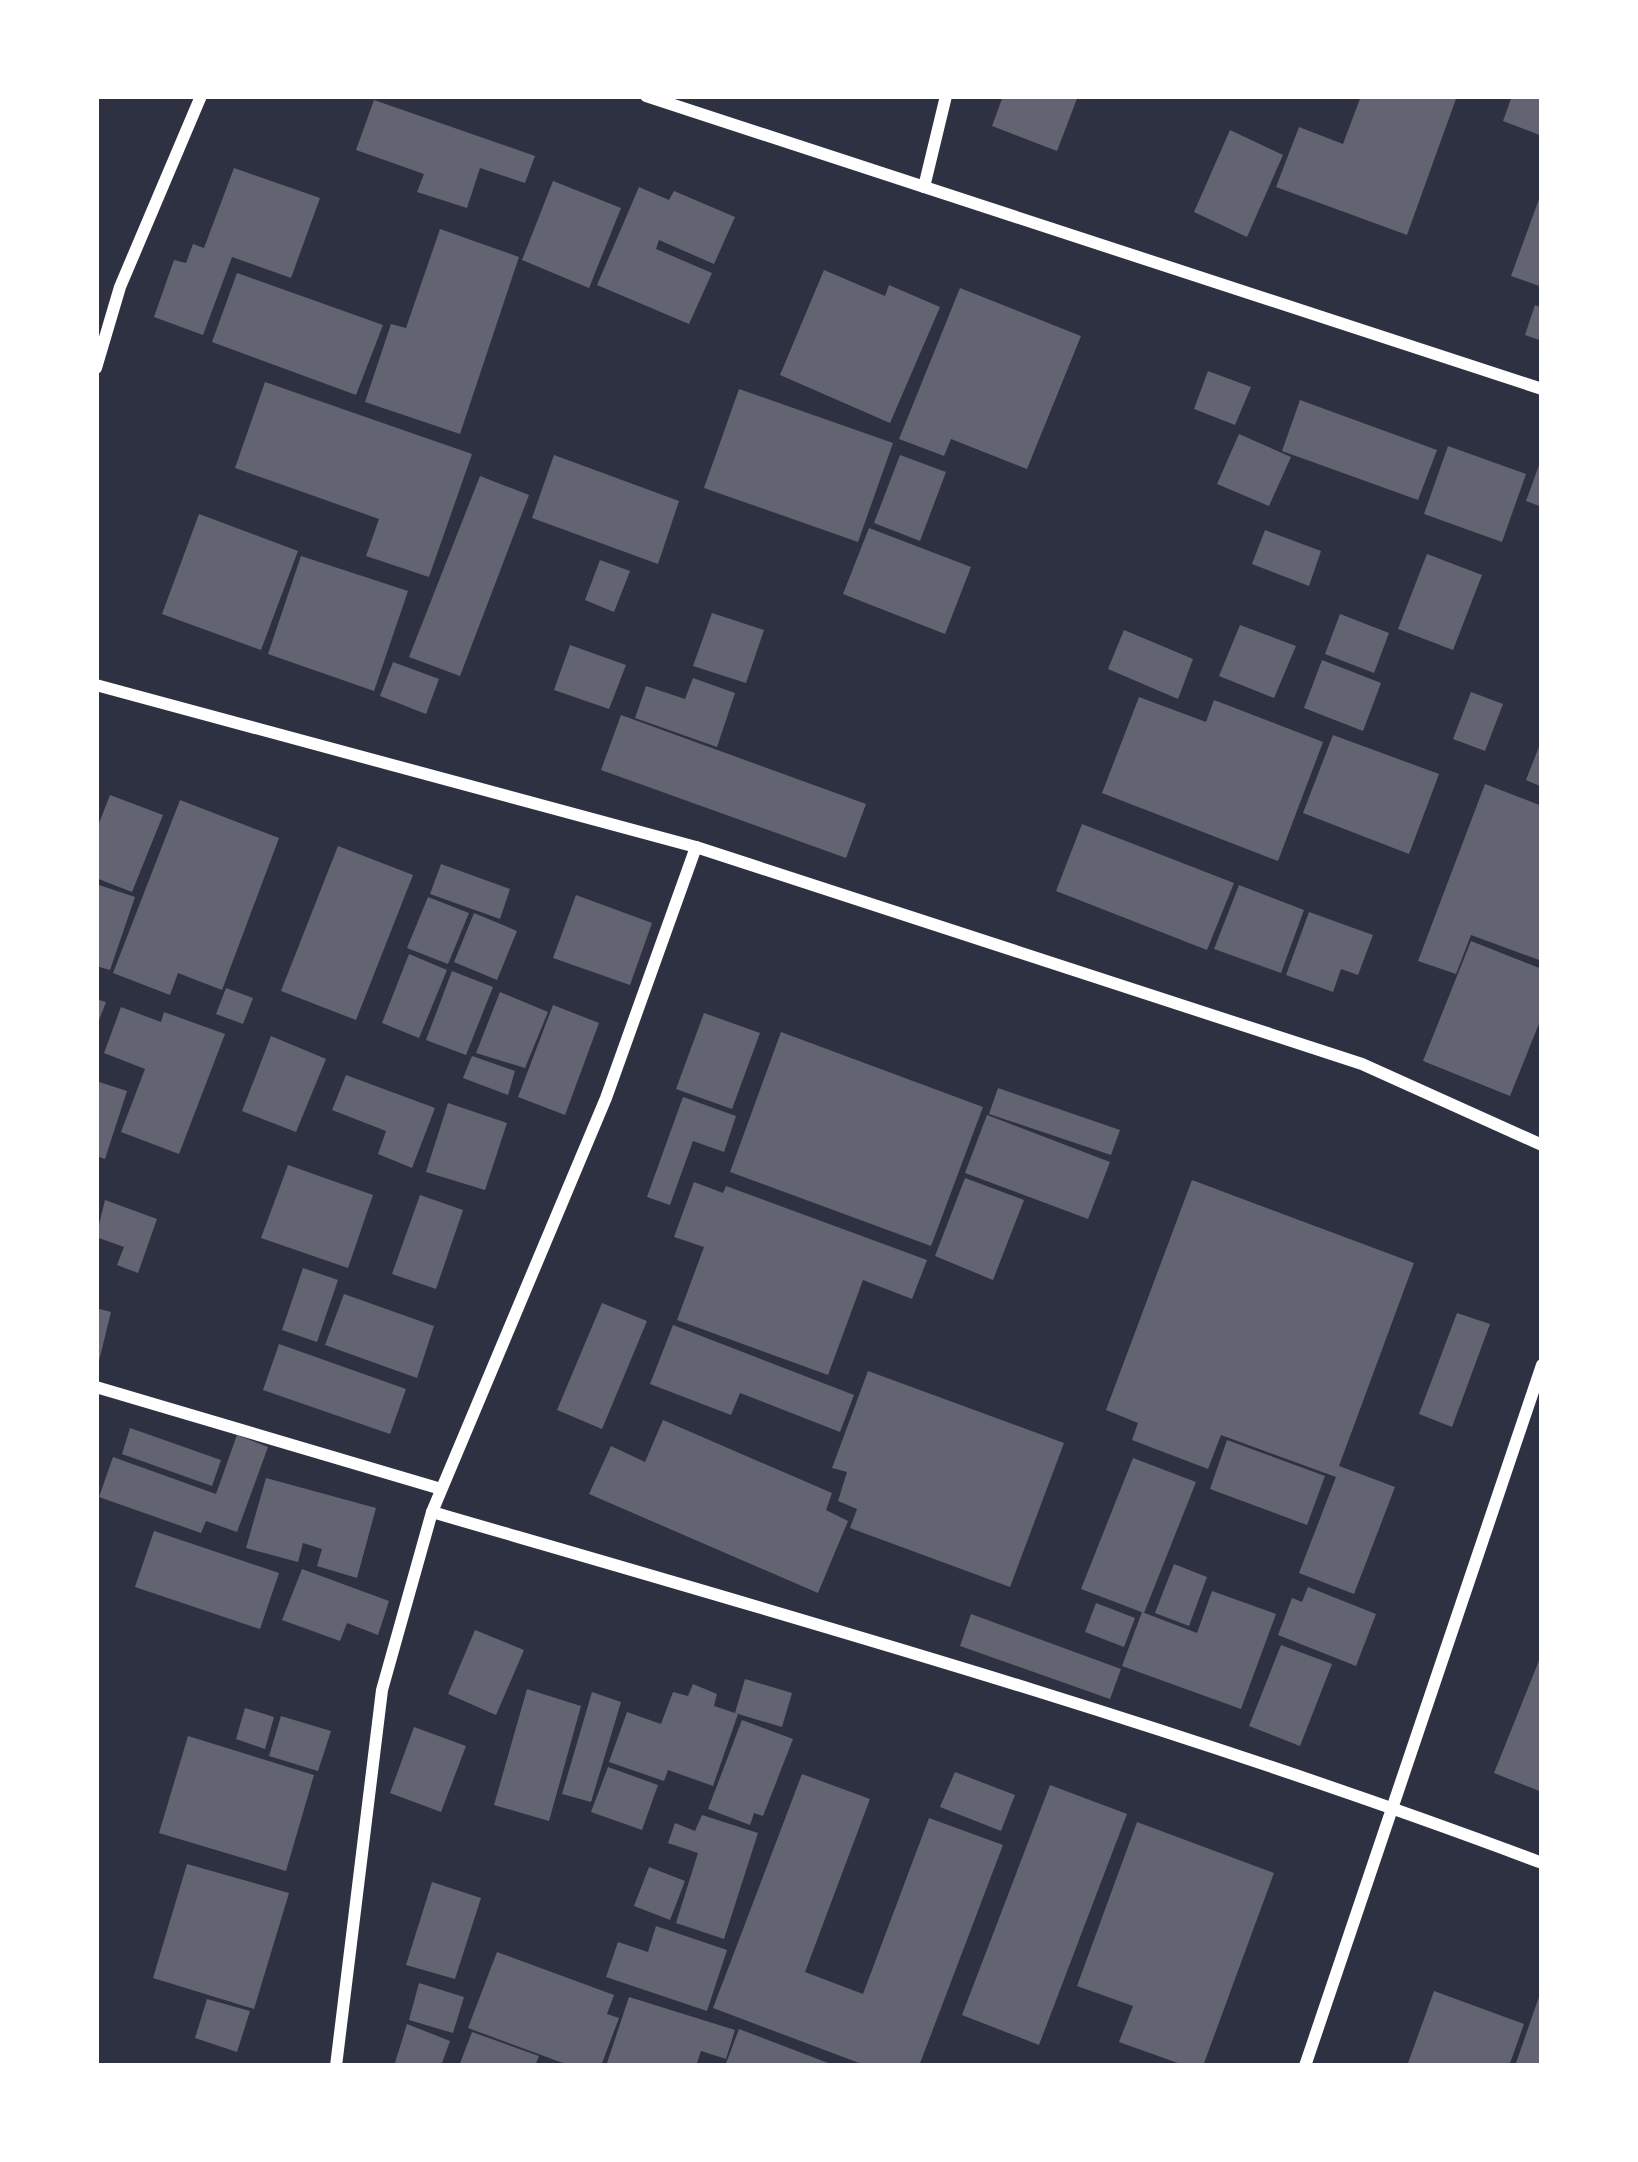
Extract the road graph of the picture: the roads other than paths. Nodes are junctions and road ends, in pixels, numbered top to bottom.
1 (201, 96) edge
2 (646, 96) edge
3 (946, 96) edge
4 (924, 187) junction
5 (96, 368) edge
6 (1542, 388) edge
7 (96, 685) edge
8 (696, 847) junction
9 (1542, 1145) edge
10 (1542, 1366) edge
11 (96, 1387) edge
12 (441, 1489) junction
13 (432, 1512) junction
14 (1395, 1808) junction
15 (1542, 1863) edge
16 (336, 2066) edge
17 (1305, 2066) edge

1 - 5 street
2 - 4 street
3 - 4 street
4 - 6 street
7 - 8 street
8 - 9 street
8 - 12 street
10 - 14 street
11 - 12 street
12 - 13 street
13 - 14 street
13 - 16 street
14 - 15 street
14 - 17 street

